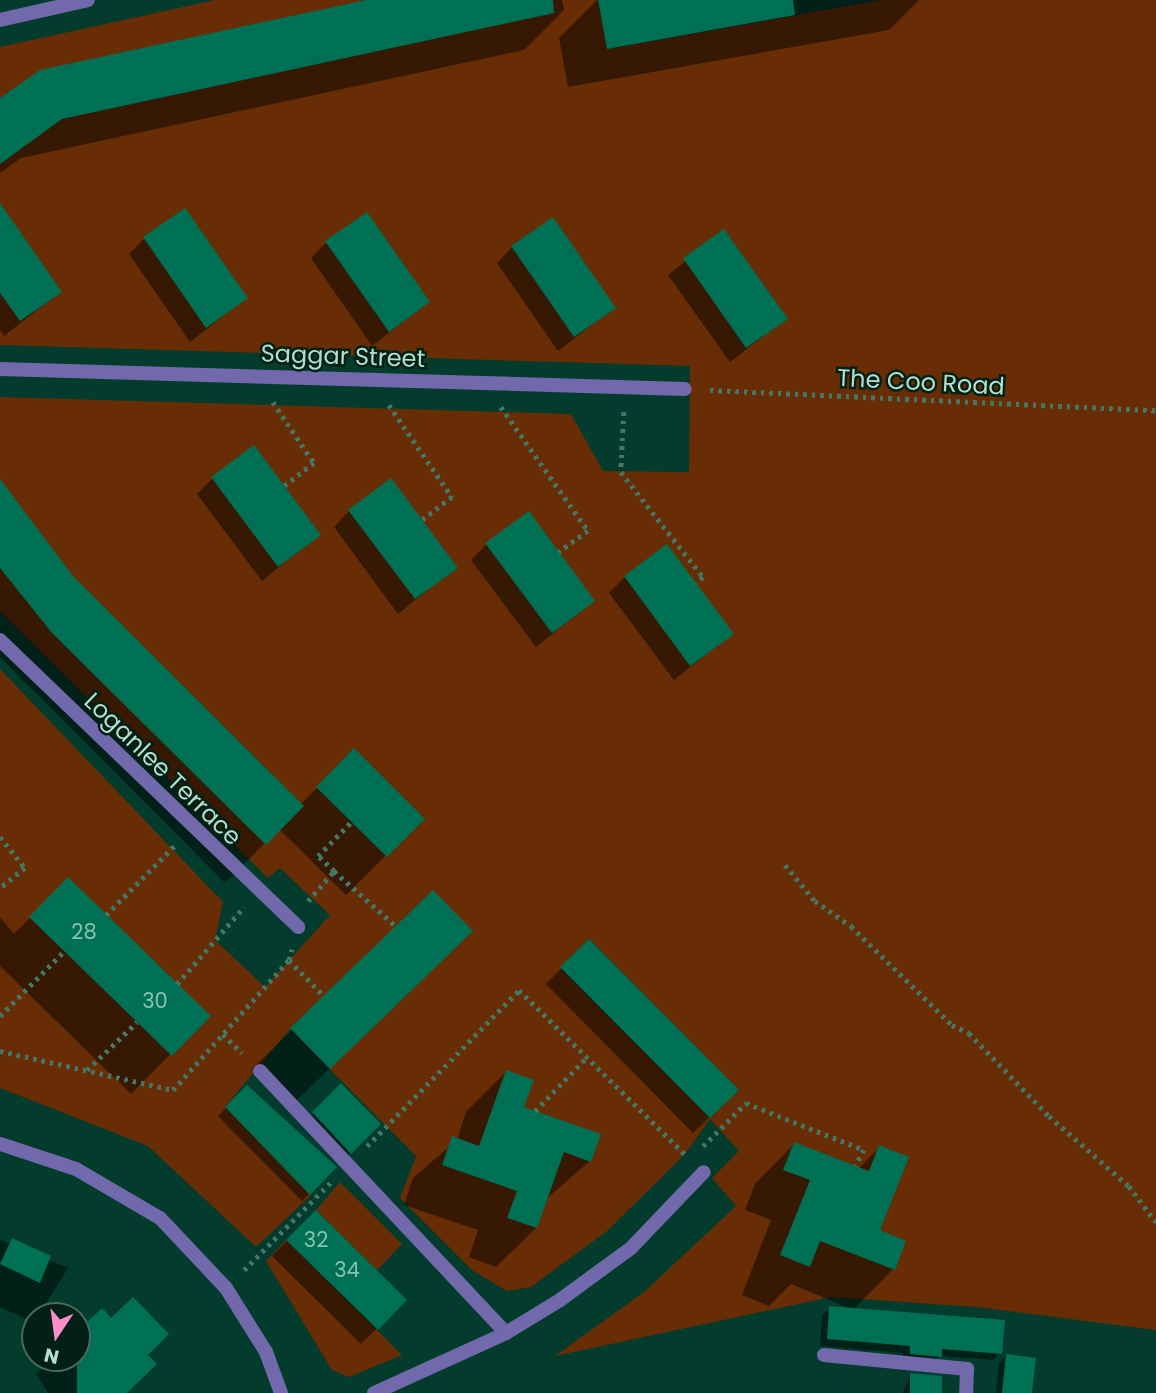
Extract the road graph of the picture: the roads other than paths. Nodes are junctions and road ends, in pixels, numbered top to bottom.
1 (88, 0) edge
2 (0, 20) edge
3 (0, 369) edge
4 (685, 389) road end
5 (0, 640) edge
6 (294, 924) road end
7 (260, 1071) dead end
8 (0, 1144) edge
9 (704, 1172) road end
10 (506, 1333) junction
11 (824, 1355) dead end
12 (281, 1393) edge
13 (374, 1393) edge
14 (966, 1393) edge

1 - 2 street
3 - 4 street, Saggar Street
5 - 6 street, Loganlee Terrace
7 - 10 street
8 - 12 street
9 - 10 street
10 - 13 street
11 - 14 street

